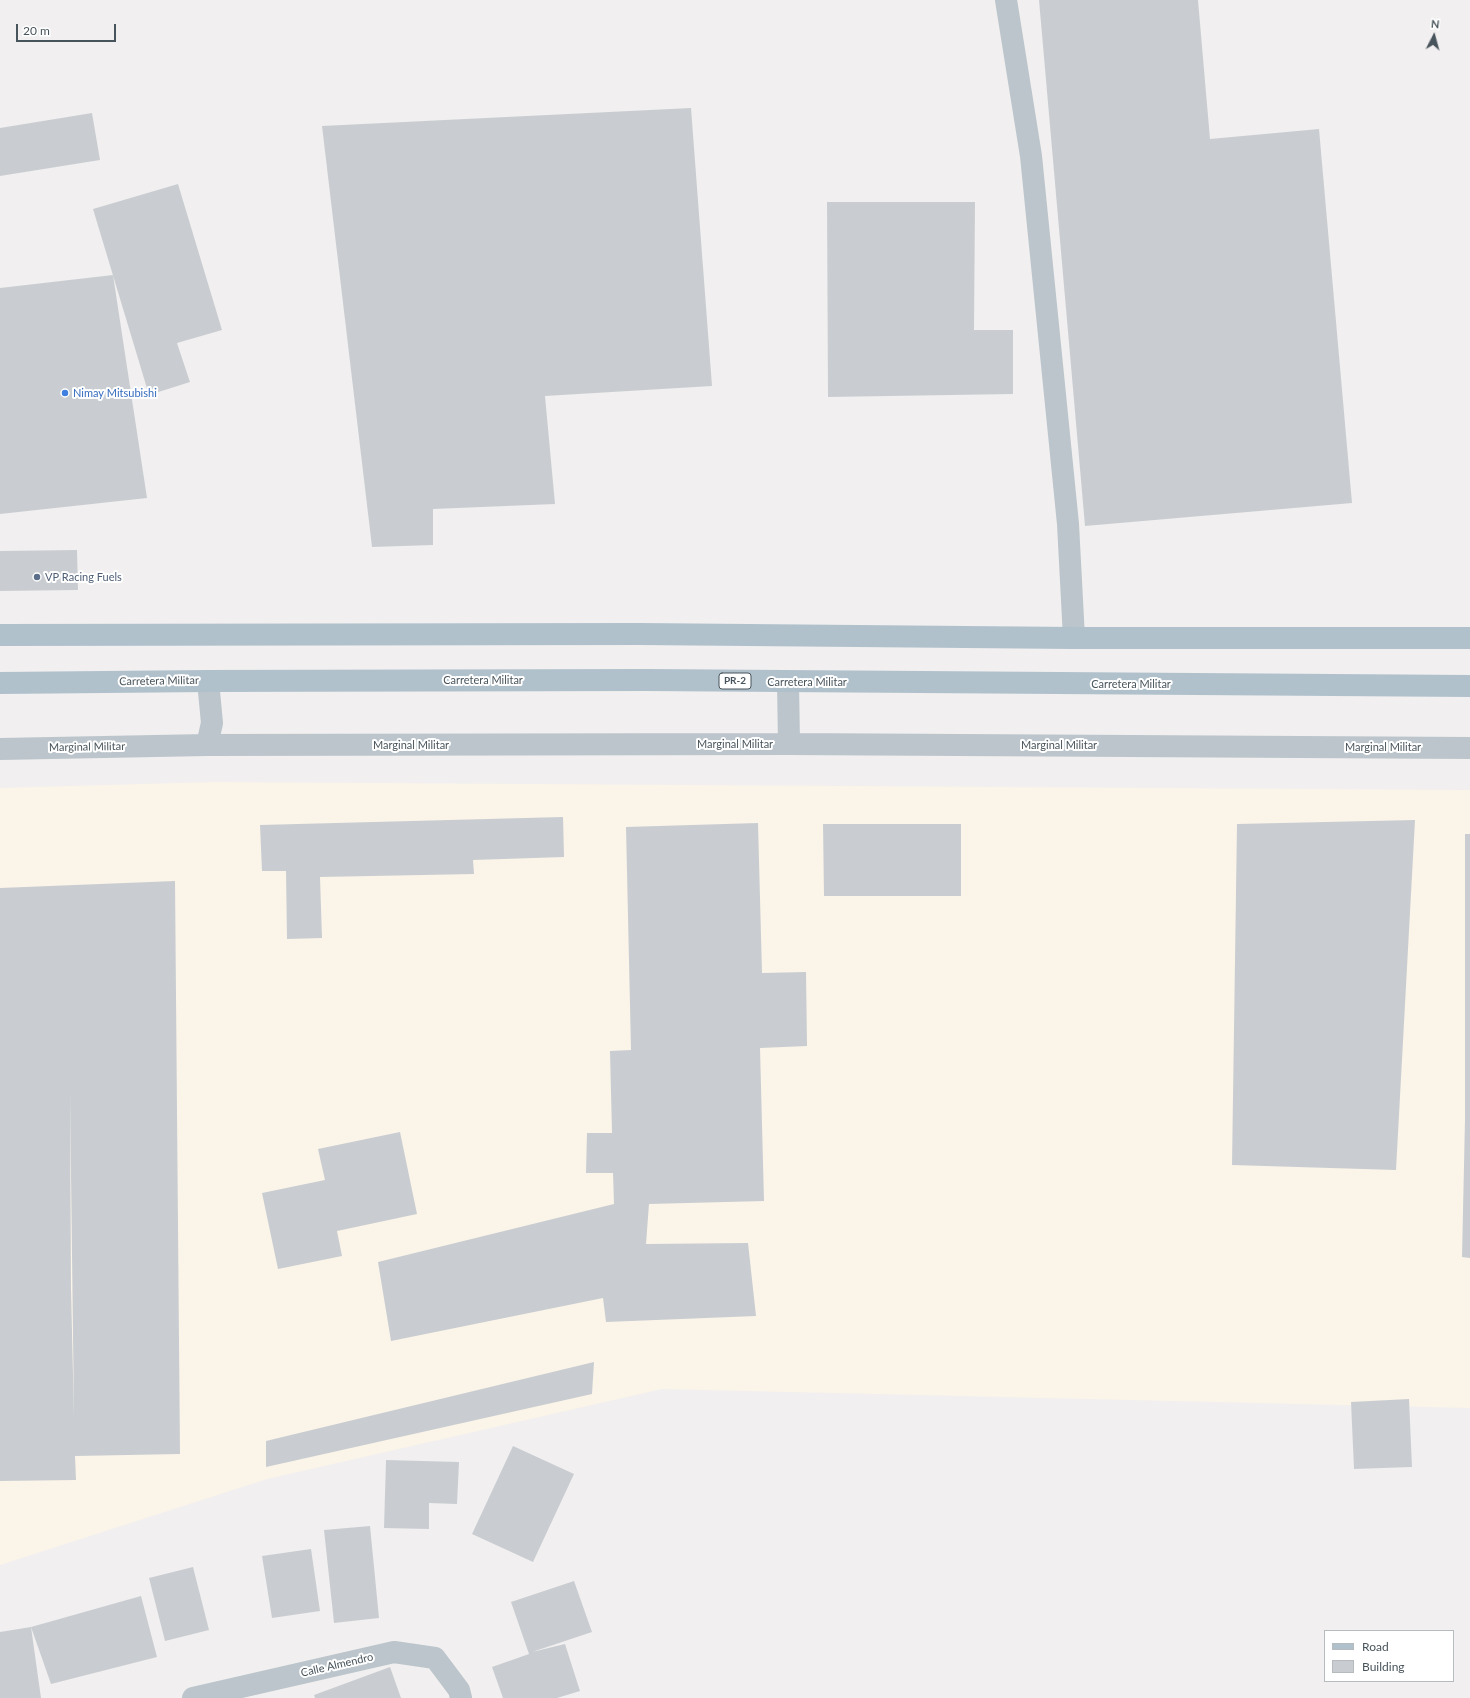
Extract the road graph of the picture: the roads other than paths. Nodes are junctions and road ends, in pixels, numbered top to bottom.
1 (1006, 0) edge
2 (0, 635) edge
3 (1074, 638) junction
4 (1470, 638) edge
5 (208, 681) junction
6 (788, 682) junction
7 (0, 684) edge
8 (1470, 686) edge
9 (789, 744) junction
10 (207, 745) junction
11 (1470, 748) edge
12 (0, 749) edge
13 (193, 1698) edge
14 (461, 1698) edge

1 - 3 street
2 - 3 main road
3 - 4 main road
5 - 6 main road, Carretera Militar / PR-2
5 - 7 main road, Carretera Militar / PR-2
5 - 10 street
6 - 8 main road, Carretera Militar / PR-2
6 - 9 street
9 - 10 street, Marginal Militar
9 - 11 street, Marginal Militar
10 - 12 street, Marginal Militar
13 - 14 street, Calle Almendro

